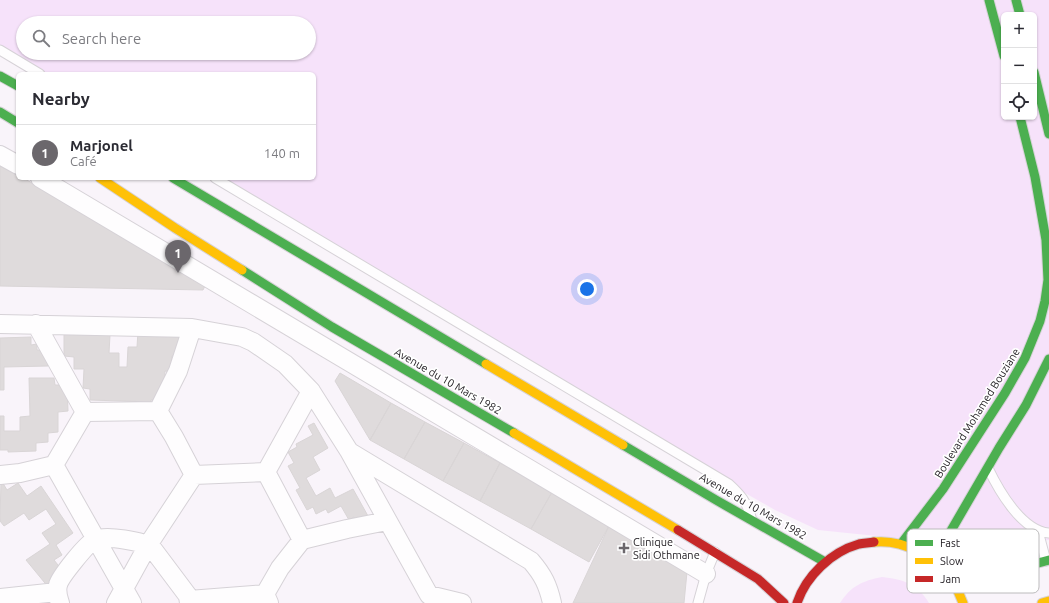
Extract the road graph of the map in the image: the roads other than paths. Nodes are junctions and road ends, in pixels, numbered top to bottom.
1 (989, 0) edge
2 (1016, 0) edge
3 (1019, 12) edge
4 (1002, 48) edge
5 (0, 50) edge
6 (16, 60) edge
7 (17, 60) edge
8 (37, 72) edge
9 (0, 76) edge
10 (1037, 84) edge
11 (16, 85) edge
12 (0, 112) edge
13 (1021, 120) edge
14 (16, 123) edge
15 (1049, 134) edge
16 (0, 154) edge
17 (16, 164) edge
18 (43, 180) edge
19 (103, 180) edge
20 (176, 180) edge
21 (218, 180) edge
22 (0, 324) edge
23 (36, 324) junction
24 (192, 328) junction
25 (1049, 360) edge
26 (311, 391) junction
27 (158, 411) junction
28 (86, 412) junction
29 (349, 451) junction
30 (54, 465) junction
31 (988, 467) junction
32 (266, 472) junction
33 (0, 475) edge
34 (194, 475) junction
35 (752, 520) junction
36 (387, 521) junction
37 (912, 529) edge
38 (952, 529) edge
39 (1035, 529) edge
40 (1039, 531) edge
41 (1049, 533) edge
42 (1039, 534) edge
43 (907, 536) edge
44 (96, 540) junction
45 (302, 540) junction
46 (901, 544) junction
47 (148, 545) junction
48 (907, 546) edge
49 (715, 552) junction
50 (1048, 561) edge
51 (825, 562) junction
52 (706, 574) junction
53 (959, 593) edge
54 (1, 595) edge
55 (59, 598) edge
56 (124, 598) edge
57 (267, 599) edge
58 (427, 599) edge
59 (189, 601) edge
60 (462, 603) edge
61 (552, 603) edge
62 (698, 603) edge
63 (784, 603) edge
64 (797, 603) edge
65 (963, 603) edge

1 - 4 main road
2 - 3 main road
5 - 6 lane
7 - 8 lane
9 - 11 main road
10 - 15 main road
12 - 14 main road
13 - 37 main road, Boulevard Mohamed Bouziane
16 - 17 street
18 - 52 street
19 - 49 main road, Avenue du 10 Mars 1982
20 - 35 main road, Avenue du 10 Mars 1982
21 - 35 lane
22 - 23 street
23 - 24 street
23 - 28 street
24 - 26 street
24 - 27 street
25 - 31 main road
26 - 29 street
26 - 32 street
27 - 28 street
27 - 34 street
28 - 30 street
29 - 36 street
29 - 61 street
30 - 33 street
30 - 44 street
31 - 38 main road
31 - 39 lane
32 - 34 street
32 - 45 street
34 - 47 street
35 - 51 main road, Avenue du 10 Mars 1982
36 - 45 street
36 - 58 street
40 - 41 lane
42 - 50 lane
43 - 46 main road, Boulevard Mohamed Bouziane
44 - 47 street
44 - 55 street
44 - 56 street
45 - 57 street
46 - 48 main road
46 - 51 main road
47 - 56 street
47 - 59 street
49 - 52 lane
49 - 63 main road, Avenue du 10 Mars 1982
51 - 64 main road
52 - 62 lane
53 - 65 main road
54 - 55 street
57 - 59 street
58 - 60 street

